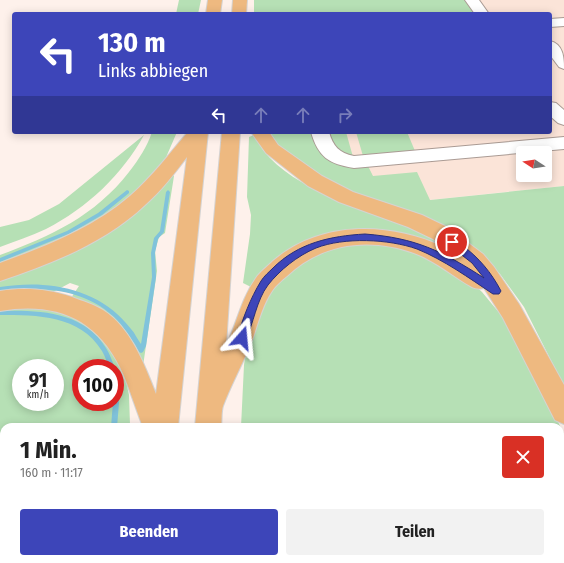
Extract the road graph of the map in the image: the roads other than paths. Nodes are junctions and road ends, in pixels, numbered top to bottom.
1 (215, 0) edge
2 (240, 0) edge
3 (472, 0) edge
4 (213, 12) edge
5 (239, 12) edge
6 (481, 12) edge
7 (564, 22) edge
8 (552, 23) edge
9 (552, 48) edge
10 (564, 64) edge
11 (552, 110) edge
12 (564, 119) edge
13 (196, 134) edge
14 (198, 134) edge
15 (231, 134) edge
16 (261, 134) edge
17 (321, 134) edge
18 (564, 143) edge
19 (0, 272) edge
20 (496, 291) junction
21 (0, 301) edge
22 (564, 411) edge
23 (209, 416) edge
24 (154, 423) edge
25 (165, 423) edge

1 - 4 highway
2 - 5 highway
3 - 6 street
7 - 8 street
9 - 10 street
11 - 12 street
13 - 19 highway
14 - 25 highway
15 - 23 highway
16 - 20 highway
17 - 18 street
20 - 22 highway
20 - 23 highway
21 - 24 highway

